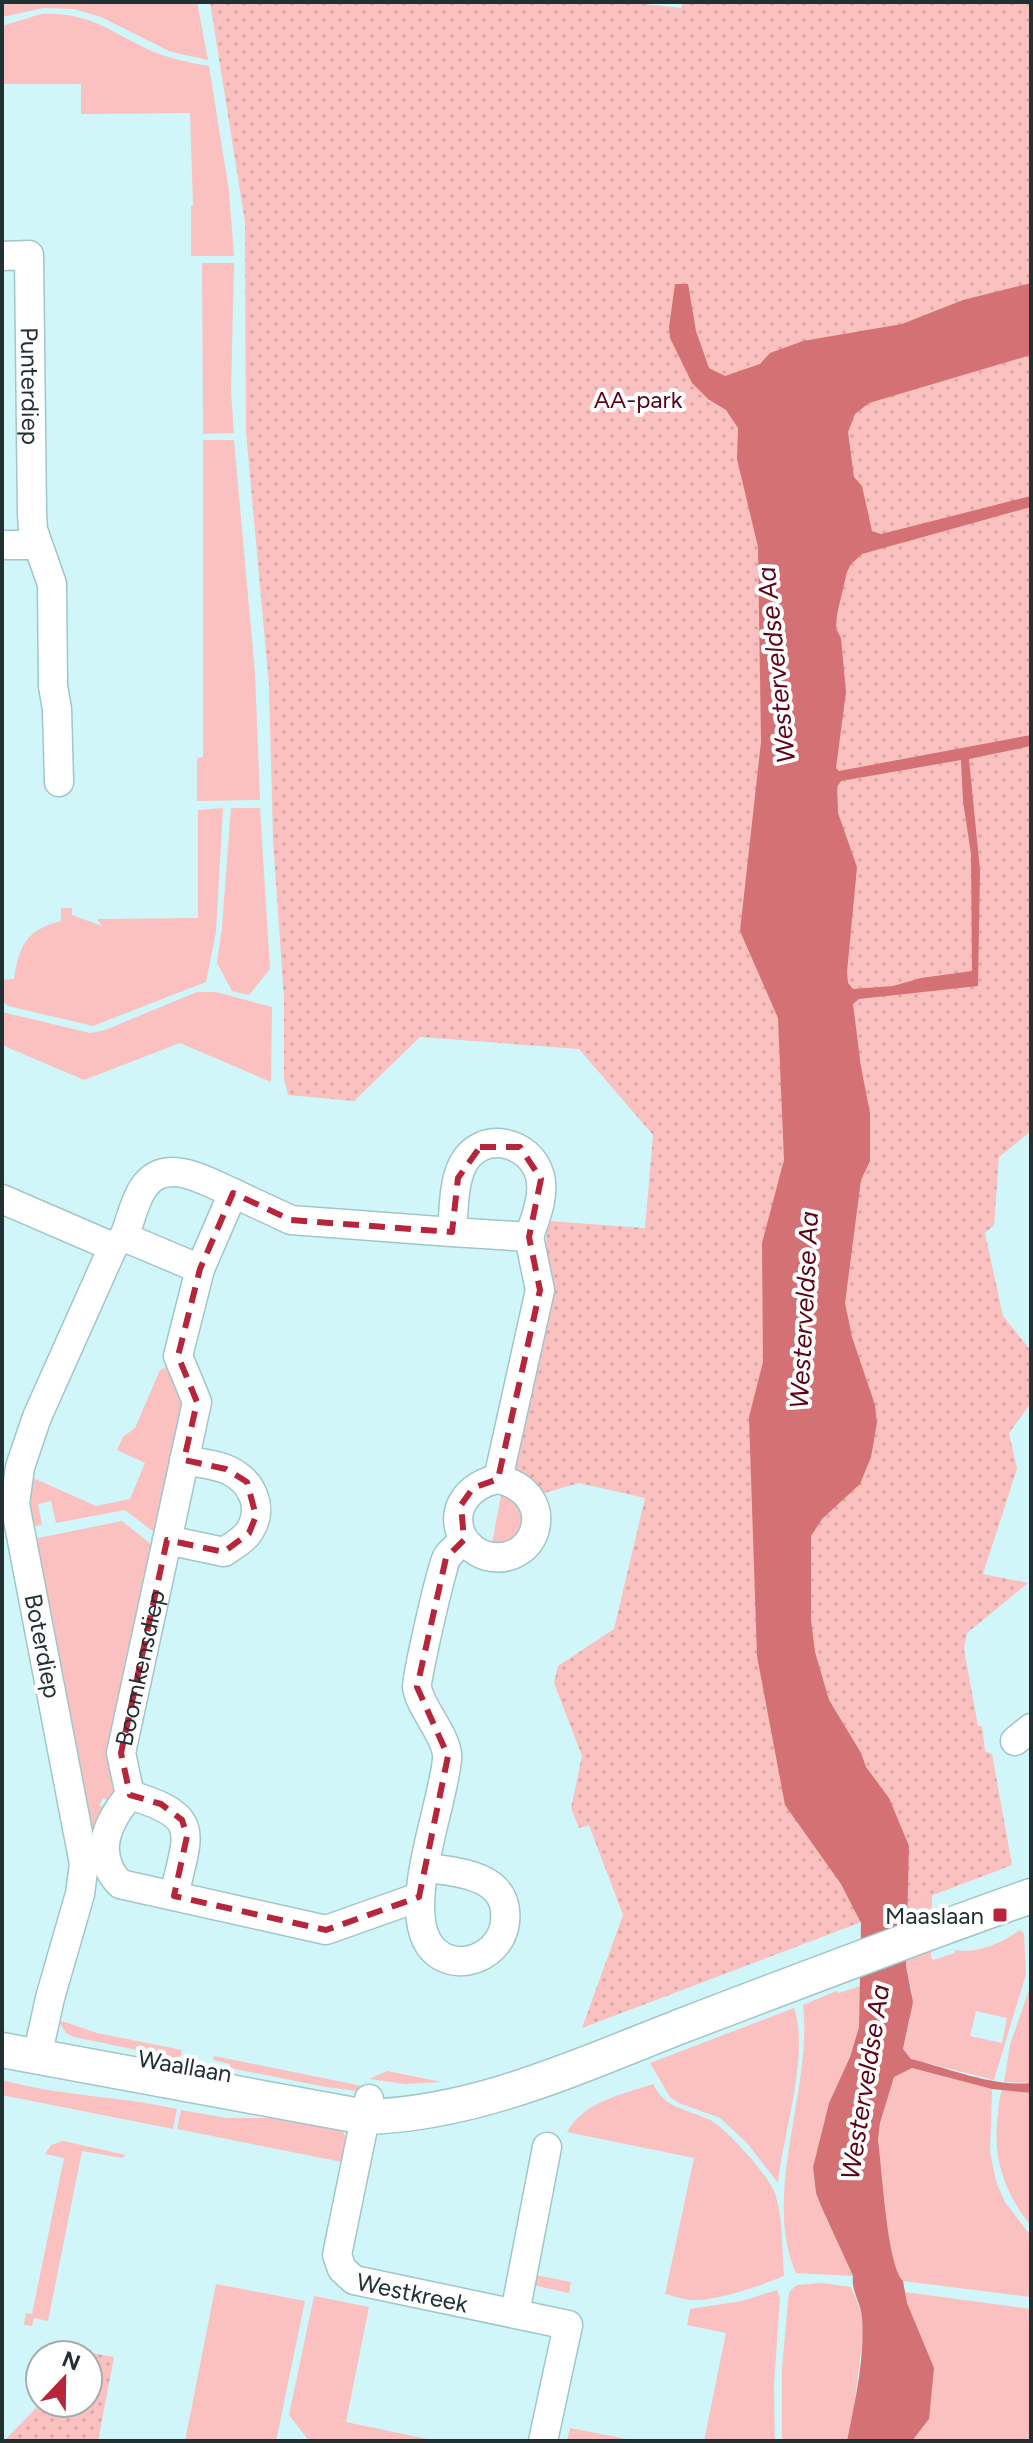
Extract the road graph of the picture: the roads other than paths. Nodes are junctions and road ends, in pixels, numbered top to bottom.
1 (2, 256) edge
2 (2, 545) edge
3 (37, 545) junction
4 (59, 782) dead end
5 (233, 1193) junction
6 (2, 1199) edge
7 (452, 1232) junction
8 (529, 1237) junction
9 (118, 1242) junction
10 (200, 1269) junction
11 (184, 1460) junction
12 (498, 1479) junction
13 (167, 1540) junction
14 (464, 1540) junction
15 (130, 1795) junction
16 (96, 1862) junction
17 (426, 1868) junction
18 (1031, 1880) edge
19 (174, 1896) junction
20 (1031, 1896) edge
21 (419, 1897) junction
22 (920, 1928) junction
23 (2, 2032) edge
24 (39, 2048) junction
25 (2, 2050) edge
26 (367, 2108) junction
27 (547, 2147) dead end
28 (515, 2313) junction
29 (543, 2441) edge

1 - 3 street, Punterdiep
2 - 3 street
3 - 4 street, Punterdiep
5 - 7 street
5 - 9 street
5 - 10 street, Boomkensdiep
6 - 9 street
7 - 8 street
7 - 8 street
8 - 12 street
9 - 10 street
9 - 16 street, Boterdiep
10 - 11 street, Boomkensdiep
11 - 13 street, Boomkensdiep
11 - 13 street
12 - 14 street
12 - 14 street
13 - 15 street, Boomkensdiep
14 - 17 street
15 - 16 street
15 - 19 street
16 - 19 street
16 - 24 street, Boterdiep
17 - 21 street
17 - 21 street
18 - 22 street
19 - 21 street
20 - 22 street
22 - 26 street
23 - 24 street, Waallaan
24 - 25 street, Waallaan
24 - 26 street, Waallaan
26 - 28 street, Westkreek
27 - 28 street
28 - 29 street, Westkreek

